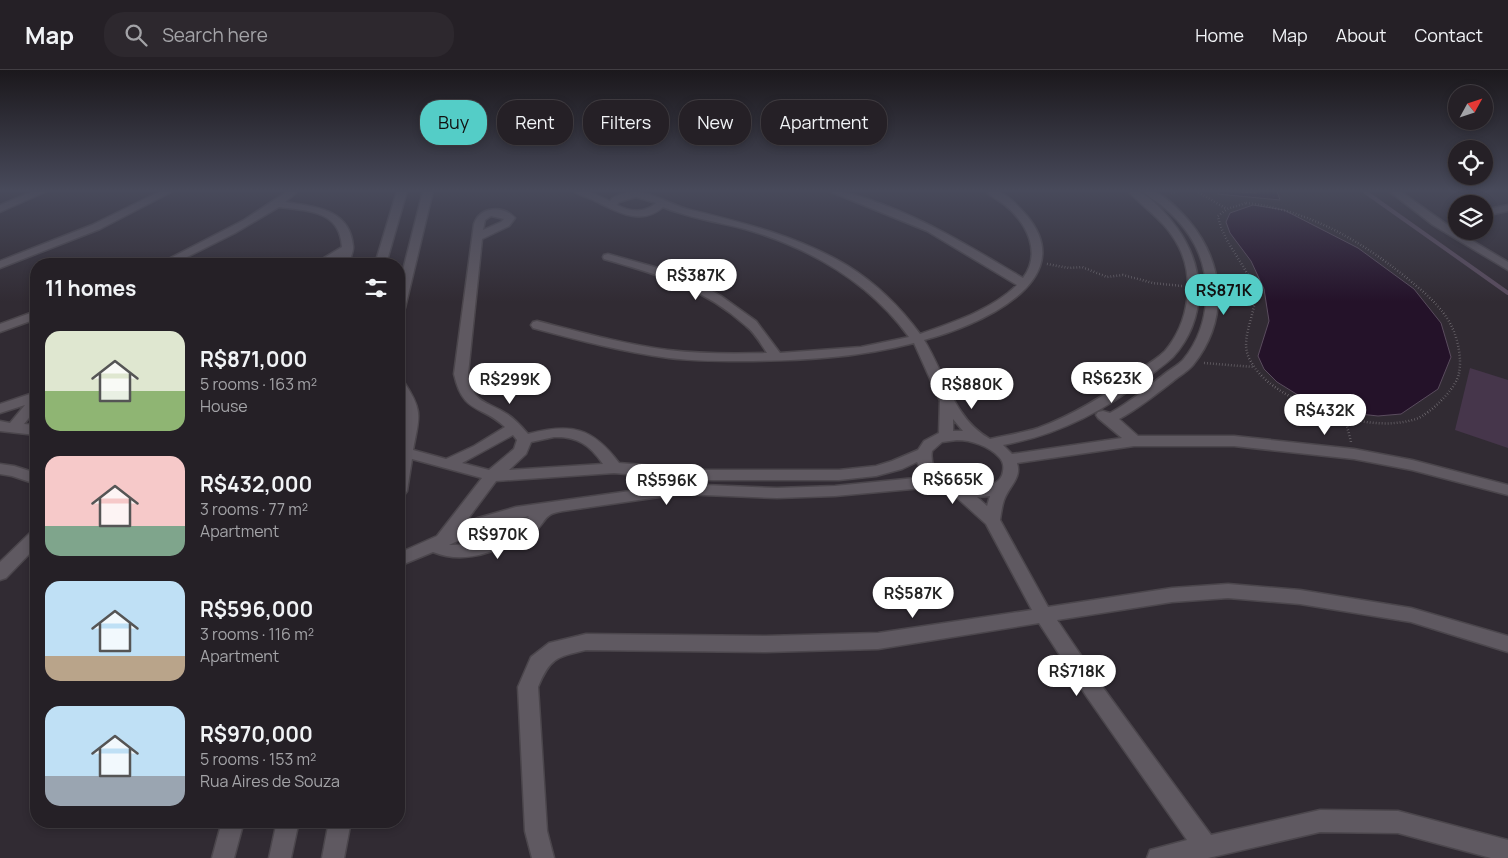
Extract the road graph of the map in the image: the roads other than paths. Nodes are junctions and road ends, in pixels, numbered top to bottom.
1 (94, 228) edge
2 (235, 228) edge
3 (346, 228) edge
4 (391, 228) edge
5 (419, 228) edge
6 (753, 228) edge
7 (929, 228) edge
8 (1030, 228) edge
9 (1173, 228) edge
10 (1189, 228) edge
11 (1445, 228) edge
12 (477, 237) dead end
13 (349, 247) junction
14 (608, 257) dead end
15 (177, 258) edge
16 (330, 258) edge
17 (345, 258) edge
18 (382, 258) edge
19 (0, 265) edge
20 (1508, 267) edge
21 (405, 284) edge
22 (1024, 284) junction
23 (30, 317) edge
24 (537, 325) dead end
25 (0, 328) edge
26 (917, 339) junction
27 (776, 358) junction
28 (405, 395) edge
29 (30, 398) edge
30 (946, 402) junction
31 (30, 408) edge
32 (1092, 409) junction
33 (0, 410) edge
34 (1109, 419) junction
35 (7, 427) edge
36 (514, 428) junction
37 (30, 429) edge
38 (946, 436) junction
39 (525, 439) junction
40 (984, 440) junction
41 (1134, 441) junction
42 (406, 453) junction
43 (923, 453) junction
44 (405, 457) edge
45 (1009, 459) junction
46 (446, 464) junction
47 (614, 468) junction
48 (0, 469) edge
49 (492, 476) junction
50 (30, 477) edge
51 (937, 481) junction
52 (1003, 485) junction
53 (1508, 490) edge
54 (958, 491) junction
55 (546, 508) junction
56 (992, 520) junction
57 (437, 542) junction
58 (30, 543) edge
59 (405, 557) edge
60 (0, 573) edge
61 (1044, 616) junction
62 (1508, 644) edge
63 (230, 828) edge
64 (286, 828) edge
65 (339, 828) edge
66 (1206, 847) junction
67 (1508, 851) edge
68 (223, 858) edge
69 (280, 858) edge
70 (333, 858) edge
71 (543, 858) edge
72 (1158, 858) edge

1 - 19 street
2 - 15 street
3 - 13 street
4 - 18 street
5 - 21 street
6 - 26 street
7 - 22 street
8 - 22 street
9 - 32 street
10 - 34 street
11 - 20 street
12 - 36 street
13 - 16 street
13 - 17 street
14 - 27 street
22 - 26 street
23 - 25 street
24 - 27 street
26 - 27 street
26 - 30 street
28 - 42 street
29 - 33 street
30 - 38 street
30 - 40 street
31 - 35 street
32 - 34 street
32 - 40 street
34 - 41 street
35 - 37 street
36 - 39 street
36 - 46 street
38 - 40 street
38 - 43 street
39 - 47 street
39 - 49 street
40 - 45 street
41 - 45 street
41 - 53 street
42 - 44 street
42 - 46 street
43 - 47 street
43 - 51 street
45 - 52 street
46 - 49 street
47 - 49 street
48 - 50 street
49 - 57 street
51 - 54 street
51 - 55 street
52 - 54 street
52 - 56 street
54 - 56 street
55 - 57 street
55 - 57 street
56 - 61 street
57 - 59 street
58 - 60 street
61 - 62 street
61 - 66 street
61 - 71 street
63 - 68 street
64 - 69 street
65 - 70 street
66 - 67 street
66 - 72 street

